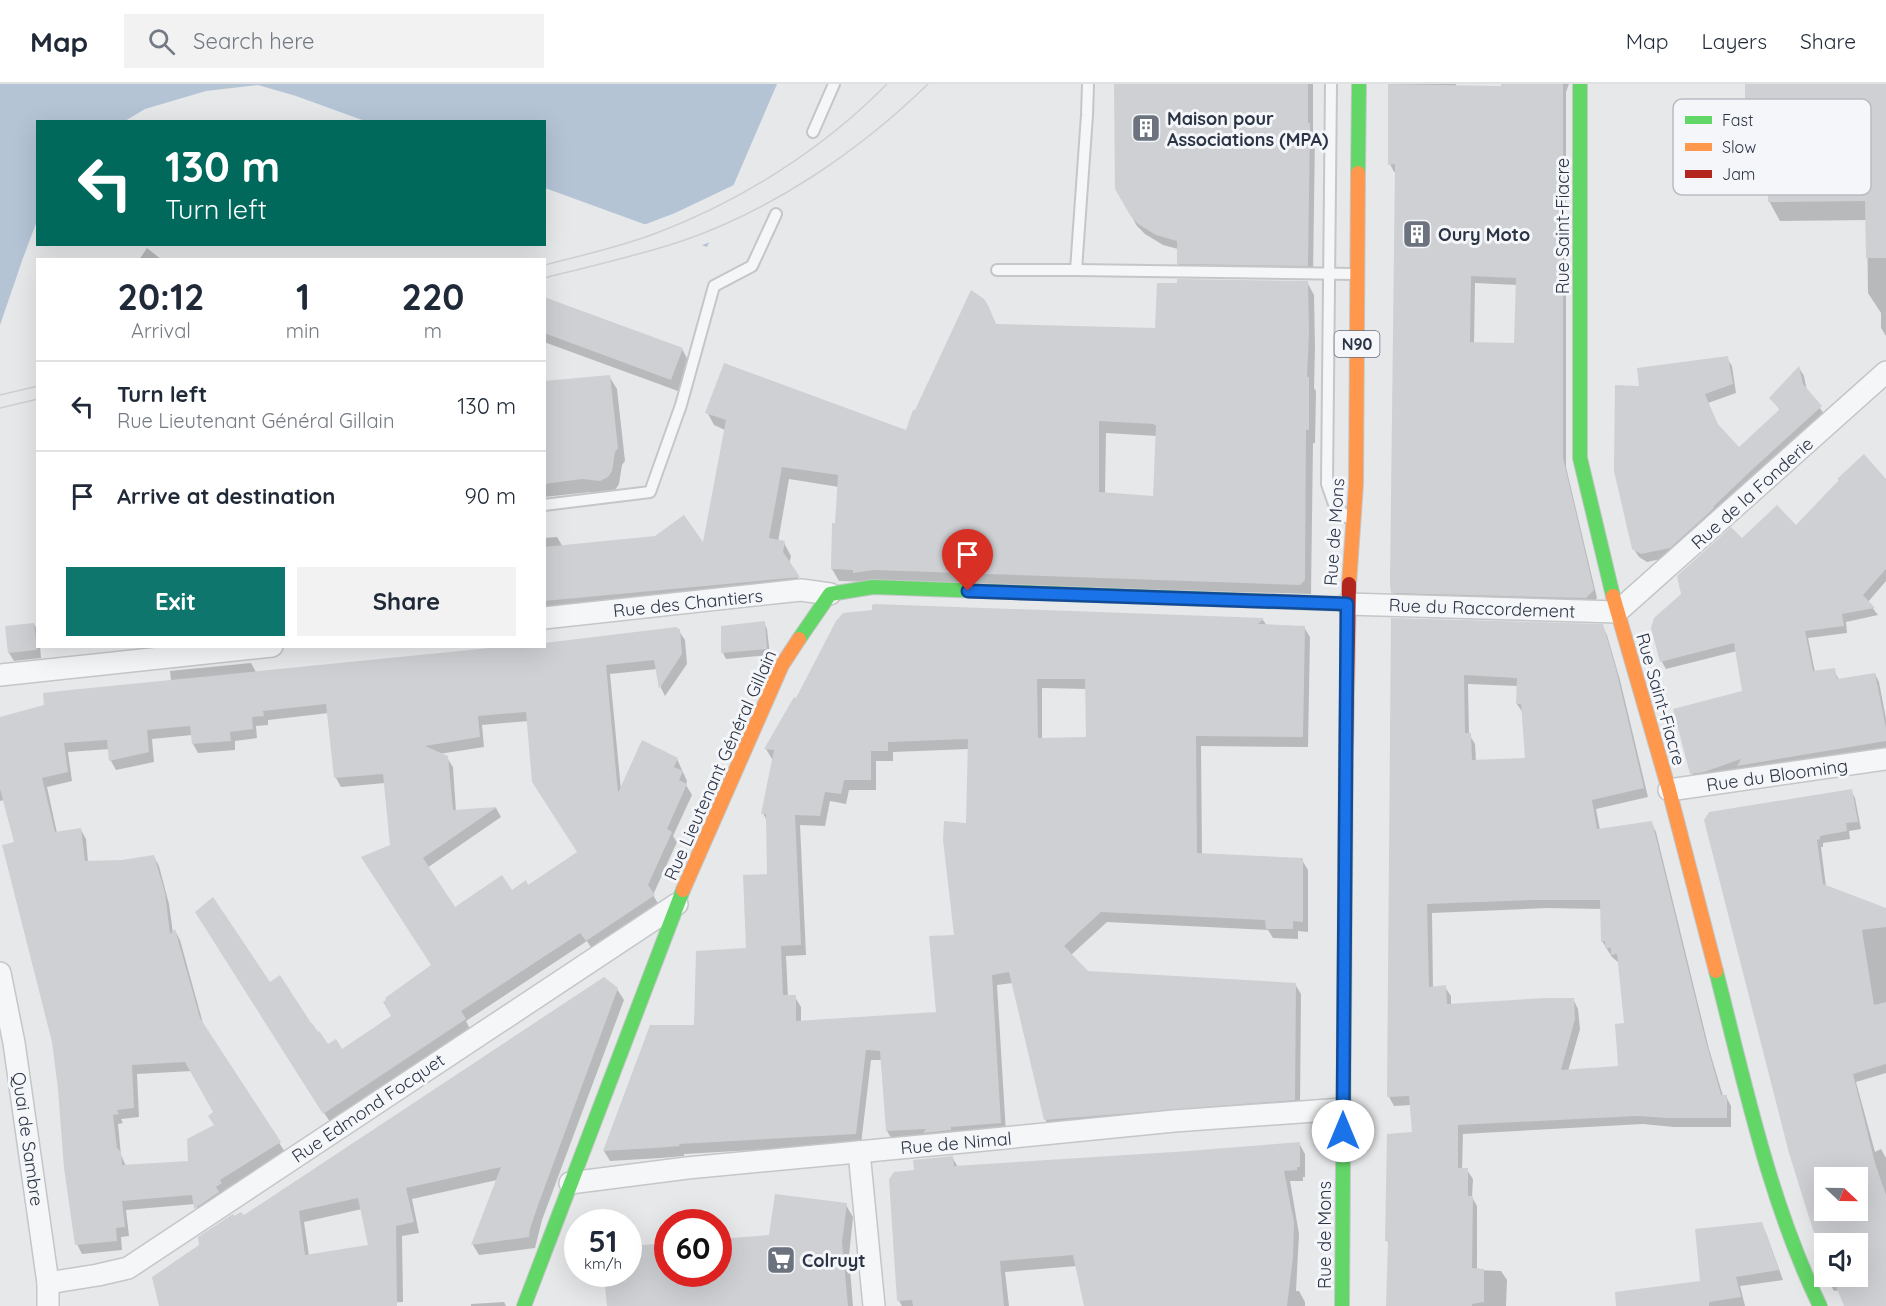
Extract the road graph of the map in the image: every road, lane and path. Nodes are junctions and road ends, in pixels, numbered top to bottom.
1 (834, 84) edge
2 (1088, 84) edge
3 (1330, 84) edge
4 (1359, 84) edge
5 (1580, 84) edge
6 (813, 132) dead end
7 (776, 214) dead end
8 (997, 270) dead end
9 (1076, 270) junction
10 (1329, 274) junction
11 (1358, 274) junction
12 (1886, 372) edge
13 (546, 505) edge
14 (1353, 523) junction
15 (830, 594) junction
16 (1347, 604) junction
17 (1617, 612) junction
18 (546, 618) edge
19 (253, 648) edge
20 (0, 675) edge
21 (1886, 759) edge
22 (1669, 790) junction
23 (677, 904) junction
24 (0, 973) edge
25 (1343, 1109) junction
26 (859, 1152) junction
27 (570, 1182) junction
28 (48, 1283) junction
29 (48, 1306) edge
30 (524, 1306) edge
31 (874, 1306) edge
32 (1342, 1306) edge
33 (1820, 1306) edge

1 - 6 lane
2 - 9 lane
3 - 10 lane
4 - 11 street, Rue de Mons / N90
5 - 17 street, Rue Saint-Fiacre
7 - 13 lane
8 - 9 lane
9 - 10 lane
10 - 11 lane
10 - 14 lane
11 - 14 street, Rue de Mons / N90
12 - 17 street, Rue de la Fonderie
14 - 16 street, Rue de Mons / N90
15 - 16 street
15 - 18 street, Rue des Chantiers
15 - 23 street, Rue Lieutenant Général Gillain
16 - 17 street, Rue du Raccordement
16 - 25 street, Rue de Mons / N90
17 - 22 street, Rue Saint-Fiacre
19 - 20 street
21 - 22 street, Rue du Blooming
22 - 33 street, Rue Saint-Fiacre
23 - 27 street, Rue Lieutenant Général Gillain
23 - 28 street, Rue Edmond Focquet
24 - 28 street, Quai de Sambre
25 - 26 street, Rue de Nimal
25 - 32 street, Rue de Mons / N90
26 - 27 street, Rue de Nimal
26 - 31 street
27 - 30 street, Rue Lieutenant Général Gillain
28 - 29 street, Quai de Sambre

